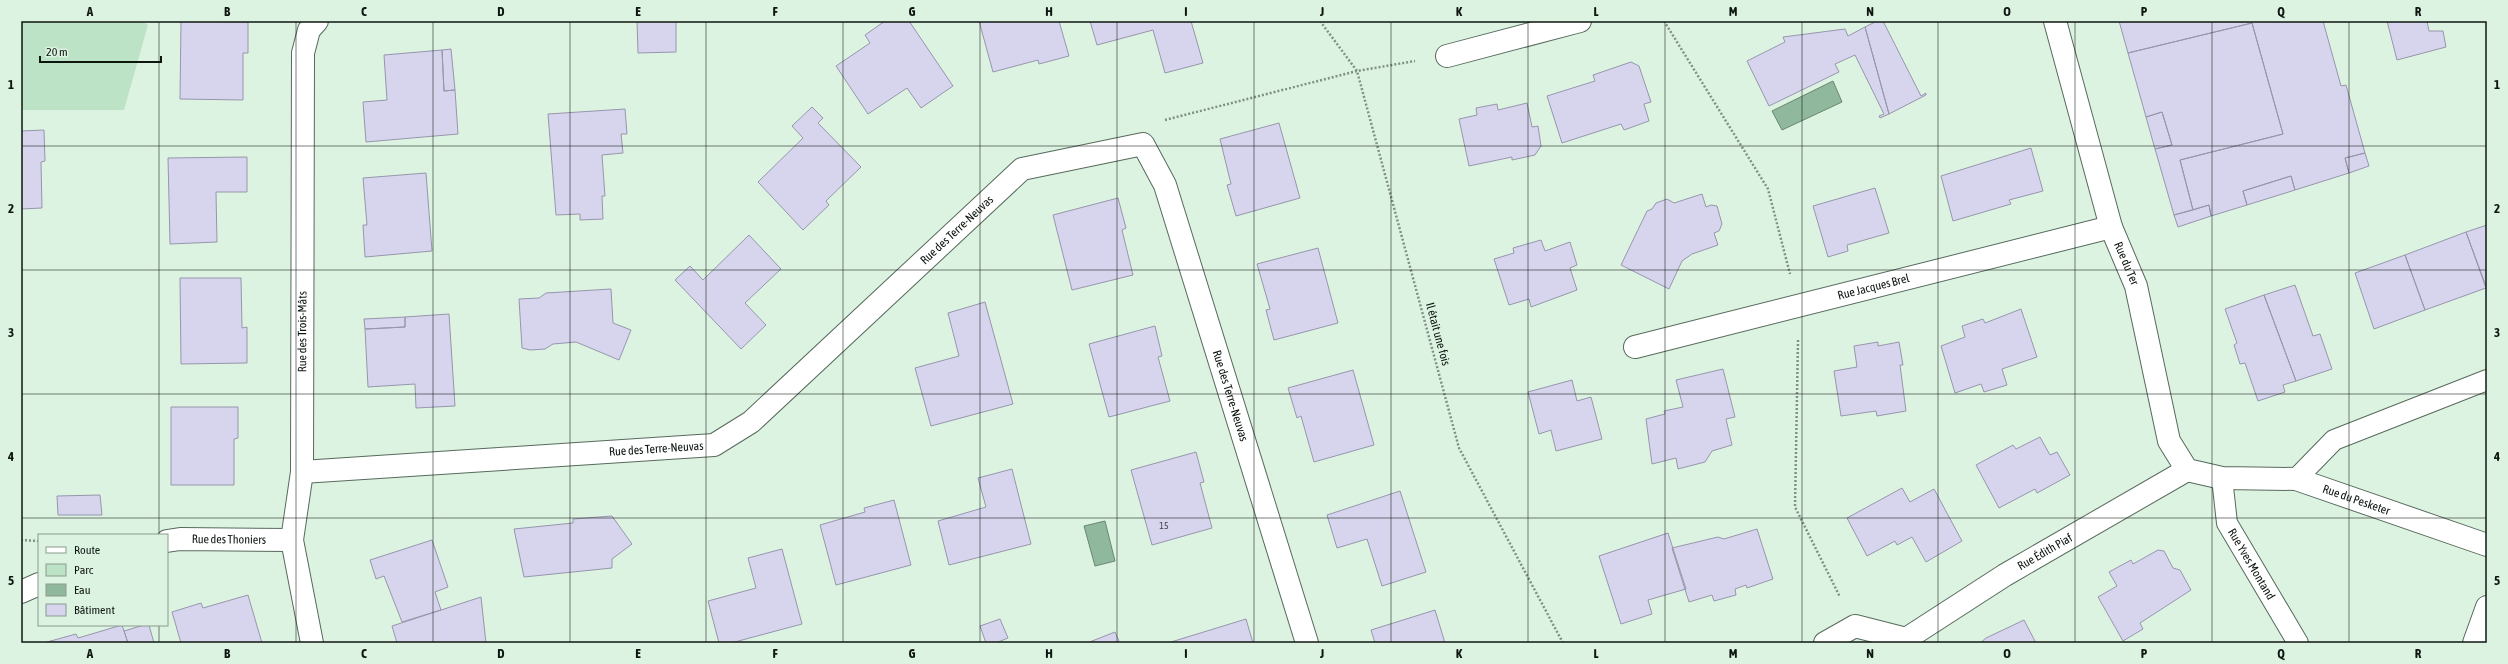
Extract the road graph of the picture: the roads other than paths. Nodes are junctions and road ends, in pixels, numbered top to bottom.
1 (317, 21) edge
2 (1580, 21) edge
3 (2055, 21) edge
4 (1447, 56) road end
5 (2111, 227) junction
6 (1635, 347) dead end
7 (2487, 380) edge
8 (2187, 470) junction
9 (302, 472) junction
10 (2222, 478) junction
11 (2296, 479) junction
12 (292, 540) junction
13 (168, 541) edge
14 (2487, 545) edge
15 (38, 584) edge
16 (21, 592) edge
17 (2487, 607) edge
18 (1907, 641) edge
19 (312, 643) edge
20 (1307, 643) edge
21 (1824, 643) edge
22 (2298, 643) edge
23 (2474, 643) edge

1 - 9 street, Rue des Trois-Mâts
2 - 4 street
3 - 5 street, Rue du Ter
5 - 6 street, Rue Jacques Brel
5 - 8 street, Rue du Ter
7 - 11 lane
8 - 10 street
8 - 18 street, Rue Édith Piaf
9 - 12 street, Rue des Trois-Mâts
9 - 20 street, Rue des Terre-Neuvas
10 - 11 street, Rue du Pesketer
10 - 22 lane, Rue Yves Montand
11 - 14 street, Rue du Pesketer
12 - 13 street, Rue des Thoniers
12 - 19 street, Rue des Trois-Mâts
15 - 16 street
17 - 23 street
18 - 21 street, Rue Édith Piaf

